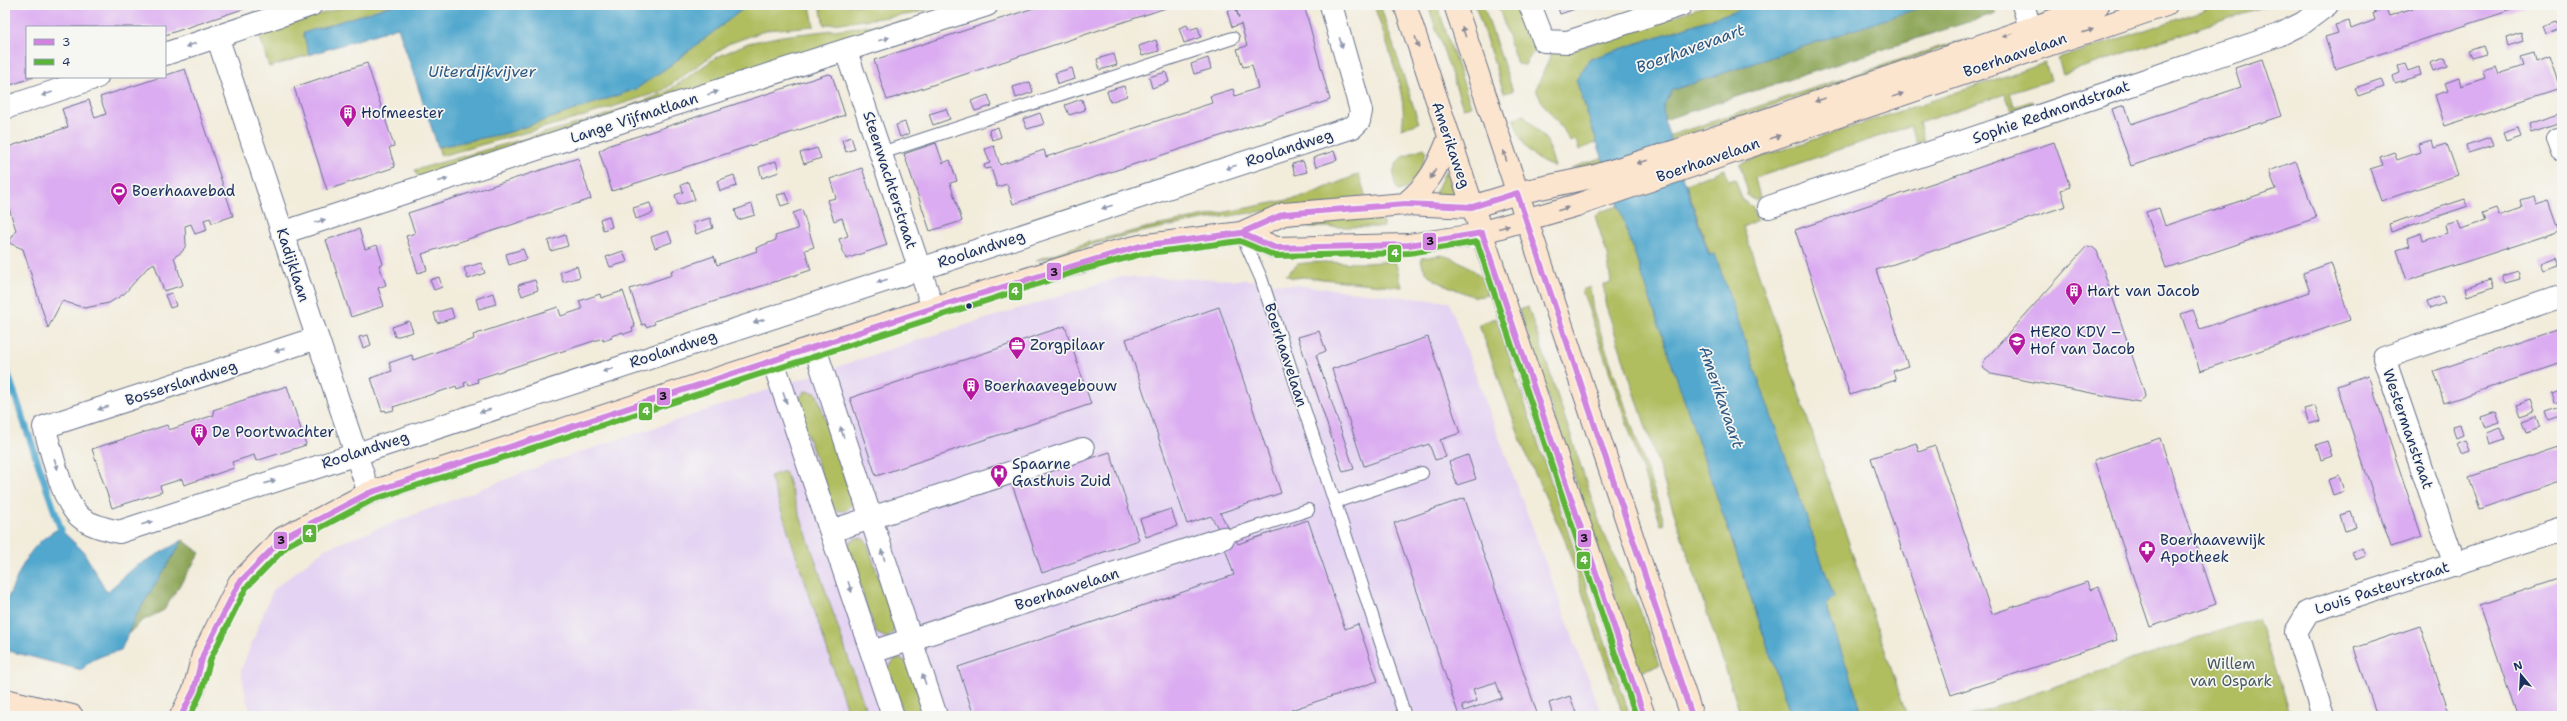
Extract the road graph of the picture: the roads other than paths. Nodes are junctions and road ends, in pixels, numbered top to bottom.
1 (311, 5) edge
2 (987, 5) edge
3 (1331, 5) edge
4 (1405, 5) edge
5 (1455, 5) edge
6 (1530, 5) edge
7 (1681, 5) edge
8 (2023, 5) edge
9 (2098, 5) edge
10 (2166, 5) edge
11 (2327, 5) edge
12 (217, 36) junction
13 (1233, 38) dead end
14 (2034, 38) junction
15 (846, 51) junction
16 (166, 54) edge
17 (94, 78) edge
18 (5, 108) edge
19 (1449, 138) junction
20 (880, 153) junction
21 (1605, 184) junction
22 (1516, 193) junction
23 (1405, 204) junction
24 (1472, 207) junction
25 (1768, 207) dead end
26 (1526, 221) junction
27 (282, 233) junction
28 (1241, 233) junction
29 (1482, 233) junction
30 (919, 269) junction
31 (2562, 296) edge
32 (933, 308) junction
33 (317, 338) junction
34 (815, 348) junction
35 (773, 361) junction
36 (44, 427) joint
37 (1083, 449) dead end
38 (355, 453) junction
39 (1422, 473) dead end
40 (368, 493) junction
41 (1335, 502) junction
42 (1308, 510) dead end
43 (871, 518) junction
44 (2562, 529) edge
45 (831, 531) junction
46 (1228, 536) joint
47 (2455, 565) junction
48 (911, 640) junction
49 (872, 652) junction
50 (194, 690) junction
51 (5, 700) edge
52 (72, 716) edge
53 (181, 716) edge
54 (201, 716) edge
55 (893, 716) edge
56 (936, 716) edge
57 (1405, 716) edge
58 (1644, 716) edge
59 (1692, 716) edge
60 (2323, 716) edge

1 - 12 street
15 -> 2 street, Lange Vijfmatlaan
3 -> 30 street, Roolandweg
4 -> 19 main road, Amerikaweg
22 -> 5 main road
6 - 7 street
8 - 14 street
9 - 14 main road, Boerhaavelaan
14 -> 10 main road, Boerhaavelaan
11 - 25 street, Sophie Redmondstraat
12 -> 16 street
12 - 27 street, Kadijklaan
13 - 20 lane
14 - 21 main road, Boerhaavelaan
15 - 20 street, Steenwachterstraat
27 -> 15 street, Lange Vijfmatlaan
17 -> 18 street
19 -> 23 main road
19 - 24 main road, Amerikaweg
20 - 30 street, Steenwachterstraat
21 - 22 main road, Boerhaavelaan
26 -> 21 main road, Boerhaavelaan
22 - 24 main road, Boerhaavelaan
22 - 26 main road
23 - 24 main road, Boerhaavelaan
23 - 28 main road, Boerhaavelaan
24 - 29 main road, Amerikaweg
29 -> 26 main road, Boerhaavelaan
26 - 59 main road
27 - 33 street, Kadijklaan
28 - 29 main road, Boerhaavelaan
28 - 32 main road, Boerhaavelaan
28 - 41 lane, Boerhaavelaan
29 - 58 main road, Amerikaweg
30 - 32 street, Steenwachterstraat
30 -> 38 street, Roolandweg
31 - 47 street, Westermanstraat
32 - 34 main road, Boerhaavelaan
33 -> 36 street, Bosserslandweg
33 - 38 street, Kadijklaan
34 - 35 main road, Boerhaavelaan
43 -> 34 street
35 - 40 main road, Boerhaavelaan
35 -> 45 street
36 -> 38 street, Roolandweg
37 - 43 street
38 - 40 street, Kadijklaan
39 - 41 lane
40 - 50 main road, Boerhaavelaan
41 - 57 lane, Boerhaavelaan
42 - 46 lane, Boerhaavelaan
43 - 45 street
48 -> 43 street
44 - 47 street, Louis Pasteurstraat
45 -> 49 street
46 - 48 street, Boerhaavelaan
47 - 60 street, Louis Pasteurstraat
48 - 49 street, Boerhaavelaan
56 -> 48 street
49 - 55 street
50 - 53 main road, Boerhaavelaan
50 - 54 main road
51 - 52 main road

